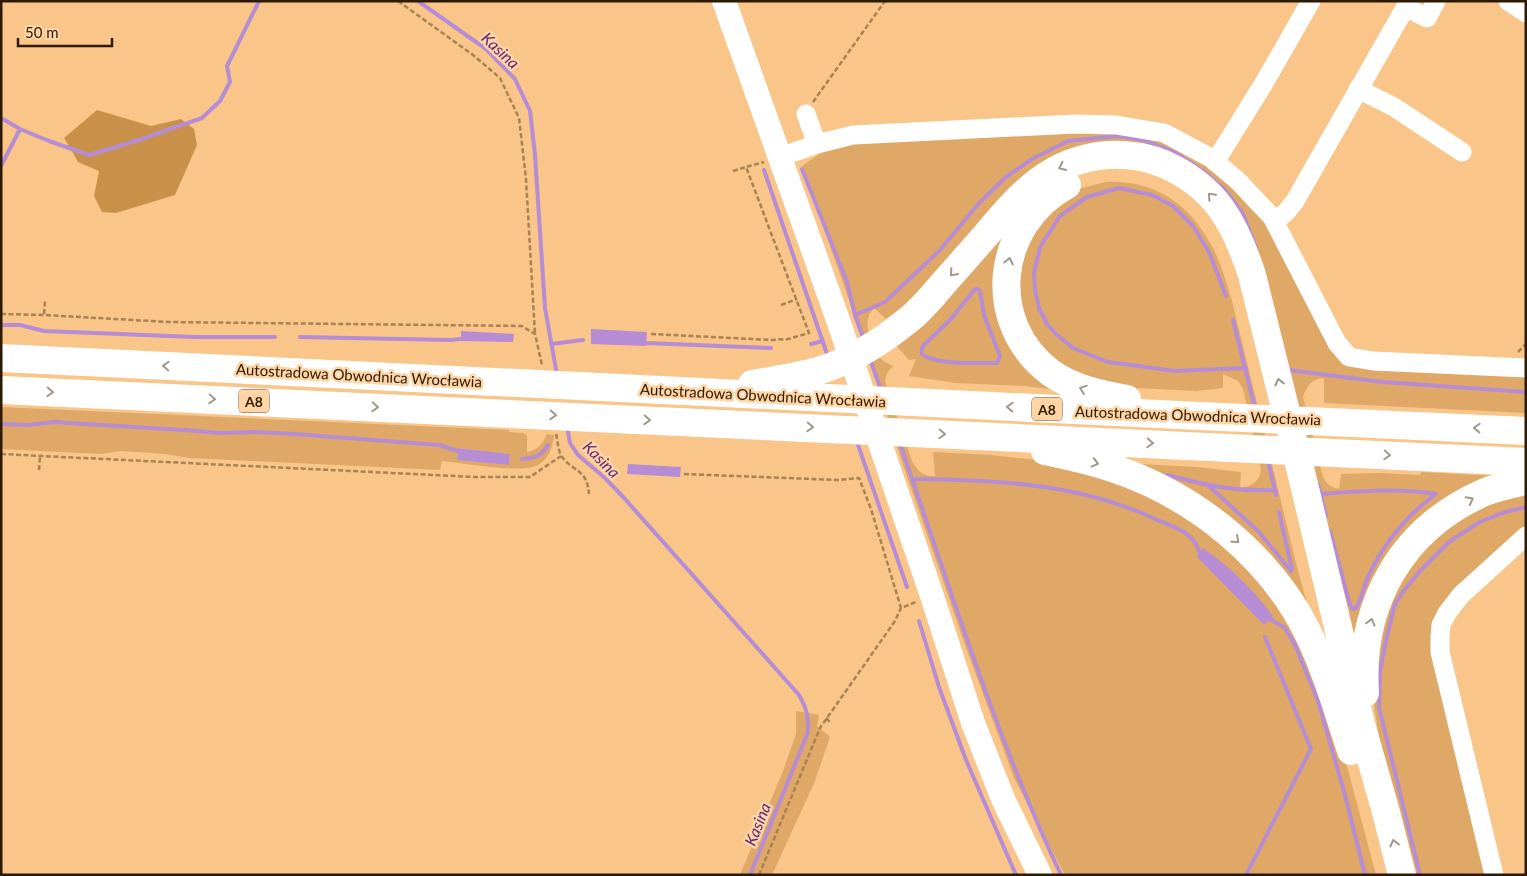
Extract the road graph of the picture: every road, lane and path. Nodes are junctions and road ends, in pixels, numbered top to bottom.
1 (398, 1) edge
2 (724, 1) edge
3 (885, 1) edge
4 (1310, 1) edge
5 (1436, 1) edge
6 (1508, 1) edge
7 (1522, 1) edge
8 (1408, 4) edge
9 (1526, 4) edge
10 (1526, 13) edge
11 (1358, 89) junction
12 (806, 114) joint
13 (817, 144) junction
14 (1462, 152) dead end
15 (780, 157) junction
16 (1215, 162) junction
17 (746, 167) junction
18 (733, 171) dead end
19 (1274, 222) junction
20 (797, 299) junction
21 (45, 301) dead end
22 (781, 305) dead end
23 (1, 314) edge
24 (44, 315) junction
25 (535, 334) junction
26 (650, 334) dead end
27 (1, 358) edge
28 (1526, 368) edge
29 (543, 371) dead end
30 (1, 390) edge
31 (706, 392) junction
32 (1199, 416) junction
33 (555, 428) dead end
34 (1526, 430) edge
35 (979, 436) junction
36 (1, 454) edge
37 (40, 456) junction
38 (561, 456) junction
39 (1526, 462) edge
40 (40, 470) dead end
41 (684, 474) dead end
42 (1526, 481) edge
43 (589, 494) dead end
44 (1526, 536) edge
45 (932, 596) junction
46 (901, 608) junction
47 (826, 718) junction
48 (830, 722) dead end
49 (1354, 759) junction
50 (1386, 812) junction
51 (760, 875) edge
52 (1040, 875) edge
53 (1382, 875) edge
54 (1402, 875) edge
55 (1494, 875) edge

1 - 25 path
2 - 15 main road
3 - 12 path
4 - 16 lane
5 - 8 lane
6 - 10 lane
7 - 9 lane
8 - 11 lane
11 - 14 lane
11 - 19 lane
12 - 13 lane
13 - 15 lane
13 - 16 lane
15 - 17 path
15 - 45 main road
16 - 19 lane
17 - 18 path
17 - 20 path
19 - 28 lane
20 - 22 path
20 - 26 path
21 - 24 path
23 - 24 path
24 - 25 path
25 - 29 path
31 -> 27 highway, Autostradowa Obwodnica Wrocławia / A8
30 -> 35 highway, Autostradowa Obwodnica Wrocławia / A8
32 -> 31 highway, Autostradowa Obwodnica Wrocławia / A8
50 -> 31 highway
34 -> 32 highway, Autostradowa Obwodnica Wrocławia / A8
32 -> 49 highway
33 - 38 path
35 -> 39 highway, Autostradowa Obwodnica Wrocławia / A8
35 -> 49 highway
36 - 37 path
37 - 38 path
37 - 40 path
38 - 43 path
41 - 46 path
50 -> 42 highway
44 - 55 lane
45 - 46 path
45 - 52 main road
46 - 47 path
47 - 48 path
47 - 51 path
49 - 53 highway
54 -> 50 highway

